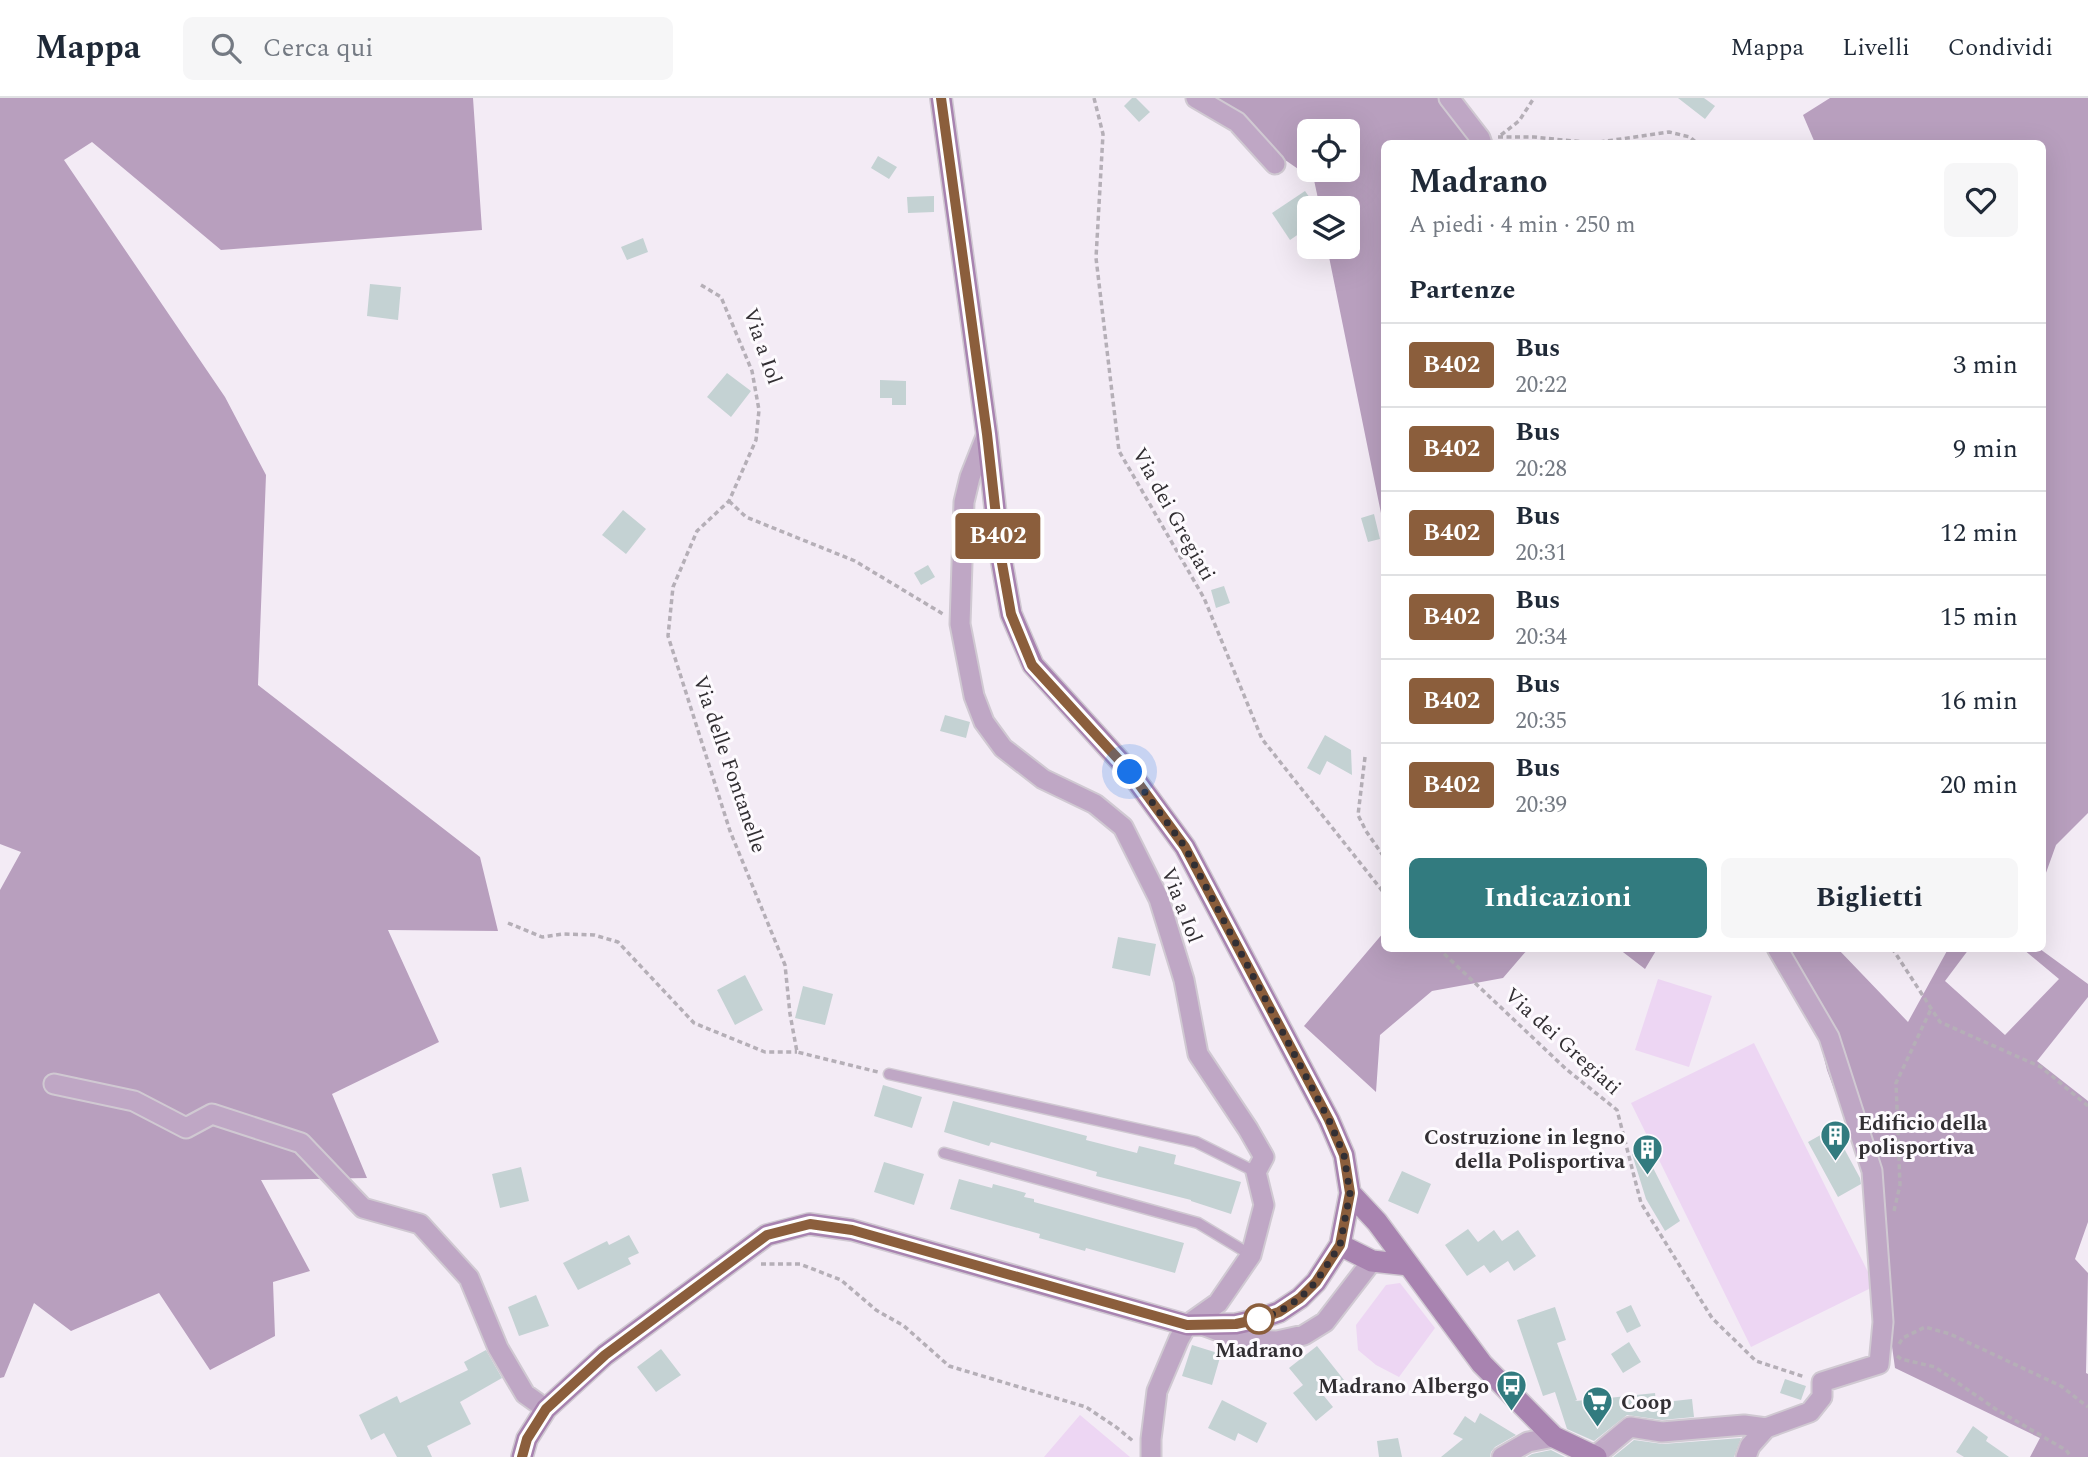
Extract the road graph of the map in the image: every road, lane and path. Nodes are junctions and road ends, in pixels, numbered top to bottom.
1 (941, 98) edge
2 (1094, 98) edge
3 (1196, 98) edge
4 (1449, 98) edge
5 (1534, 98) edge
6 (1487, 139) edge
7 (1564, 140) edge
8 (1614, 140) edge
9 (1693, 140) edge
10 (1275, 164) dead end
11 (701, 285) dead end
12 (987, 434) junction
13 (729, 501) junction
14 (960, 624) junction
15 (1365, 757) dead end
16 (1381, 853) edge
17 (1381, 889) edge
18 (508, 923) dead end
19 (1442, 952) edge
20 (1779, 952) edge
21 (1895, 952) edge
22 (1931, 1009) junction
23 (797, 1052) junction
24 (889, 1074) joint
25 (54, 1084) dead end
26 (2088, 1106) edge
27 (944, 1153) dead end
28 (1256, 1172) junction
29 (1350, 1193) junction
30 (1892, 1218) dead end
31 (1340, 1245) junction
32 (1251, 1255) junction
33 (1373, 1261) junction
34 (1409, 1265) junction
35 (754, 1266) dead end
36 (1194, 1325) junction
37 (1887, 1348) junction
38 (1822, 1382) junction
39 (2088, 1407) edge
40 (546, 1409) junction
41 (1766, 1428) junction
42 (1554, 1437) junction
43 (522, 1457) edge
44 (1151, 1457) edge
45 (1502, 1457) edge
46 (1595, 1457) edge
47 (1746, 1457) edge
48 (2071, 1457) edge

1 - 12 main road
2 - 17 path, Via dei Gregiati
3 - 10 street
4 - 6 street
5 - 6 path
6 - 7 path
8 - 9 path
11 - 13 path, Via a Iol
12 - 14 street, Via a Iol
12 - 29 main road
13 - 14 path
13 - 23 path, Via delle Fontanelle
14 - 28 street, Via a Iol
15 - 16 path
18 - 23 path
19 - 38 path, Via dei Gregiati
20 - 37 street
21 - 22 path
22 - 26 path
22 - 30 path
23 - 24 path
24 - 28 lane
25 - 40 street
27 - 32 lane
28 - 32 street, Via a Iol
29 - 31 main road
29 - 34 main road
31 - 33 main road
31 - 36 main road
32 - 36 street, Via a Iol
33 - 34 main road
33 - 36 street
34 - 42 main road
35 - 44 path
36 - 40 main road
36 - 44 street
37 - 38 street
37 - 39 path
37 - 48 path
38 - 41 street
40 - 43 main road
41 - 46 street
41 - 47 street
42 - 45 street
42 - 46 main road

